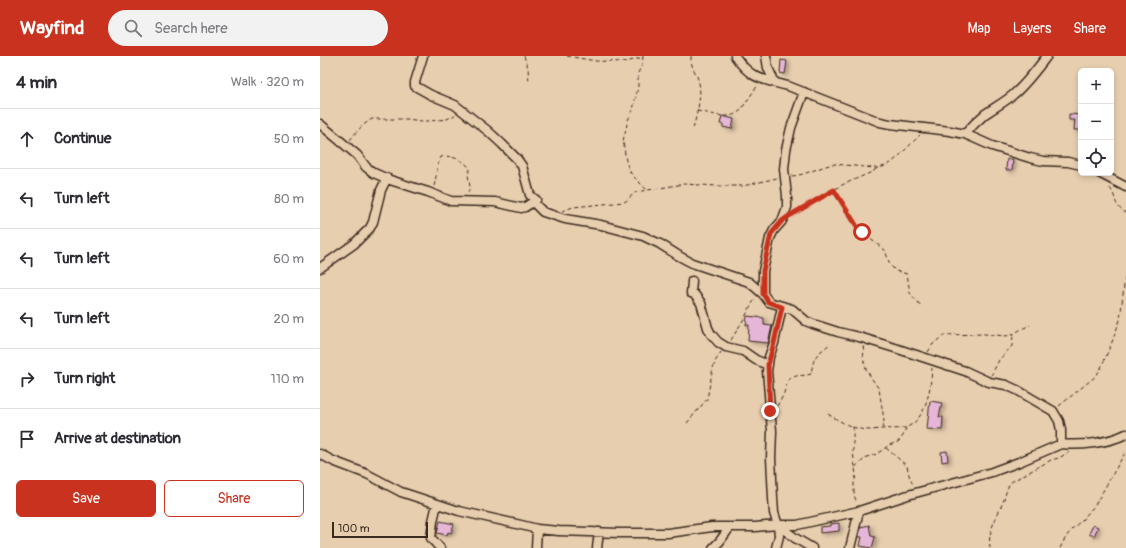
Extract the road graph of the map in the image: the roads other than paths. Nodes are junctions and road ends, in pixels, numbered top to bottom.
1 (423, 56) edge
2 (735, 56) edge
3 (766, 56) edge
4 (1047, 56) edge
5 (774, 81) junction
6 (804, 92) junction
7 (320, 124) edge
8 (965, 134) junction
9 (1078, 164) edge
10 (1105, 176) edge
11 (387, 178) junction
12 (1126, 187) edge
13 (536, 200) junction
14 (320, 268) edge
15 (692, 281) dead end
16 (763, 294) junction
17 (782, 307) junction
18 (768, 365) junction
19 (1126, 434) edge
20 (1061, 444) junction
21 (320, 454) edge
22 (437, 504) junction
23 (859, 511) junction
24 (778, 525) junction
25 (730, 527) junction
26 (537, 529) junction
27 (599, 532) junction
28 (810, 547) edge
29 (440, 548) edge
30 (536, 548) edge
31 (597, 548) edge
32 (712, 548) edge
33 (776, 548) edge
34 (850, 548) edge

1 - 13 street
2 - 5 street
3 - 5 street
4 - 8 street
5 - 6 street
6 - 8 street
6 - 16 street
7 - 11 street
8 - 9 street
10 - 12 street
11 - 13 street
11 - 14 street
13 - 16 street
15 - 18 street
16 - 17 street
17 - 18 street
17 - 20 street
18 - 24 street
19 - 20 street
20 - 23 street
21 - 22 street
22 - 26 street
22 - 29 street
23 - 24 street
23 - 34 street
24 - 25 street
24 - 28 street
24 - 33 street
25 - 27 street
25 - 32 street
26 - 27 street
26 - 30 street
27 - 31 street

